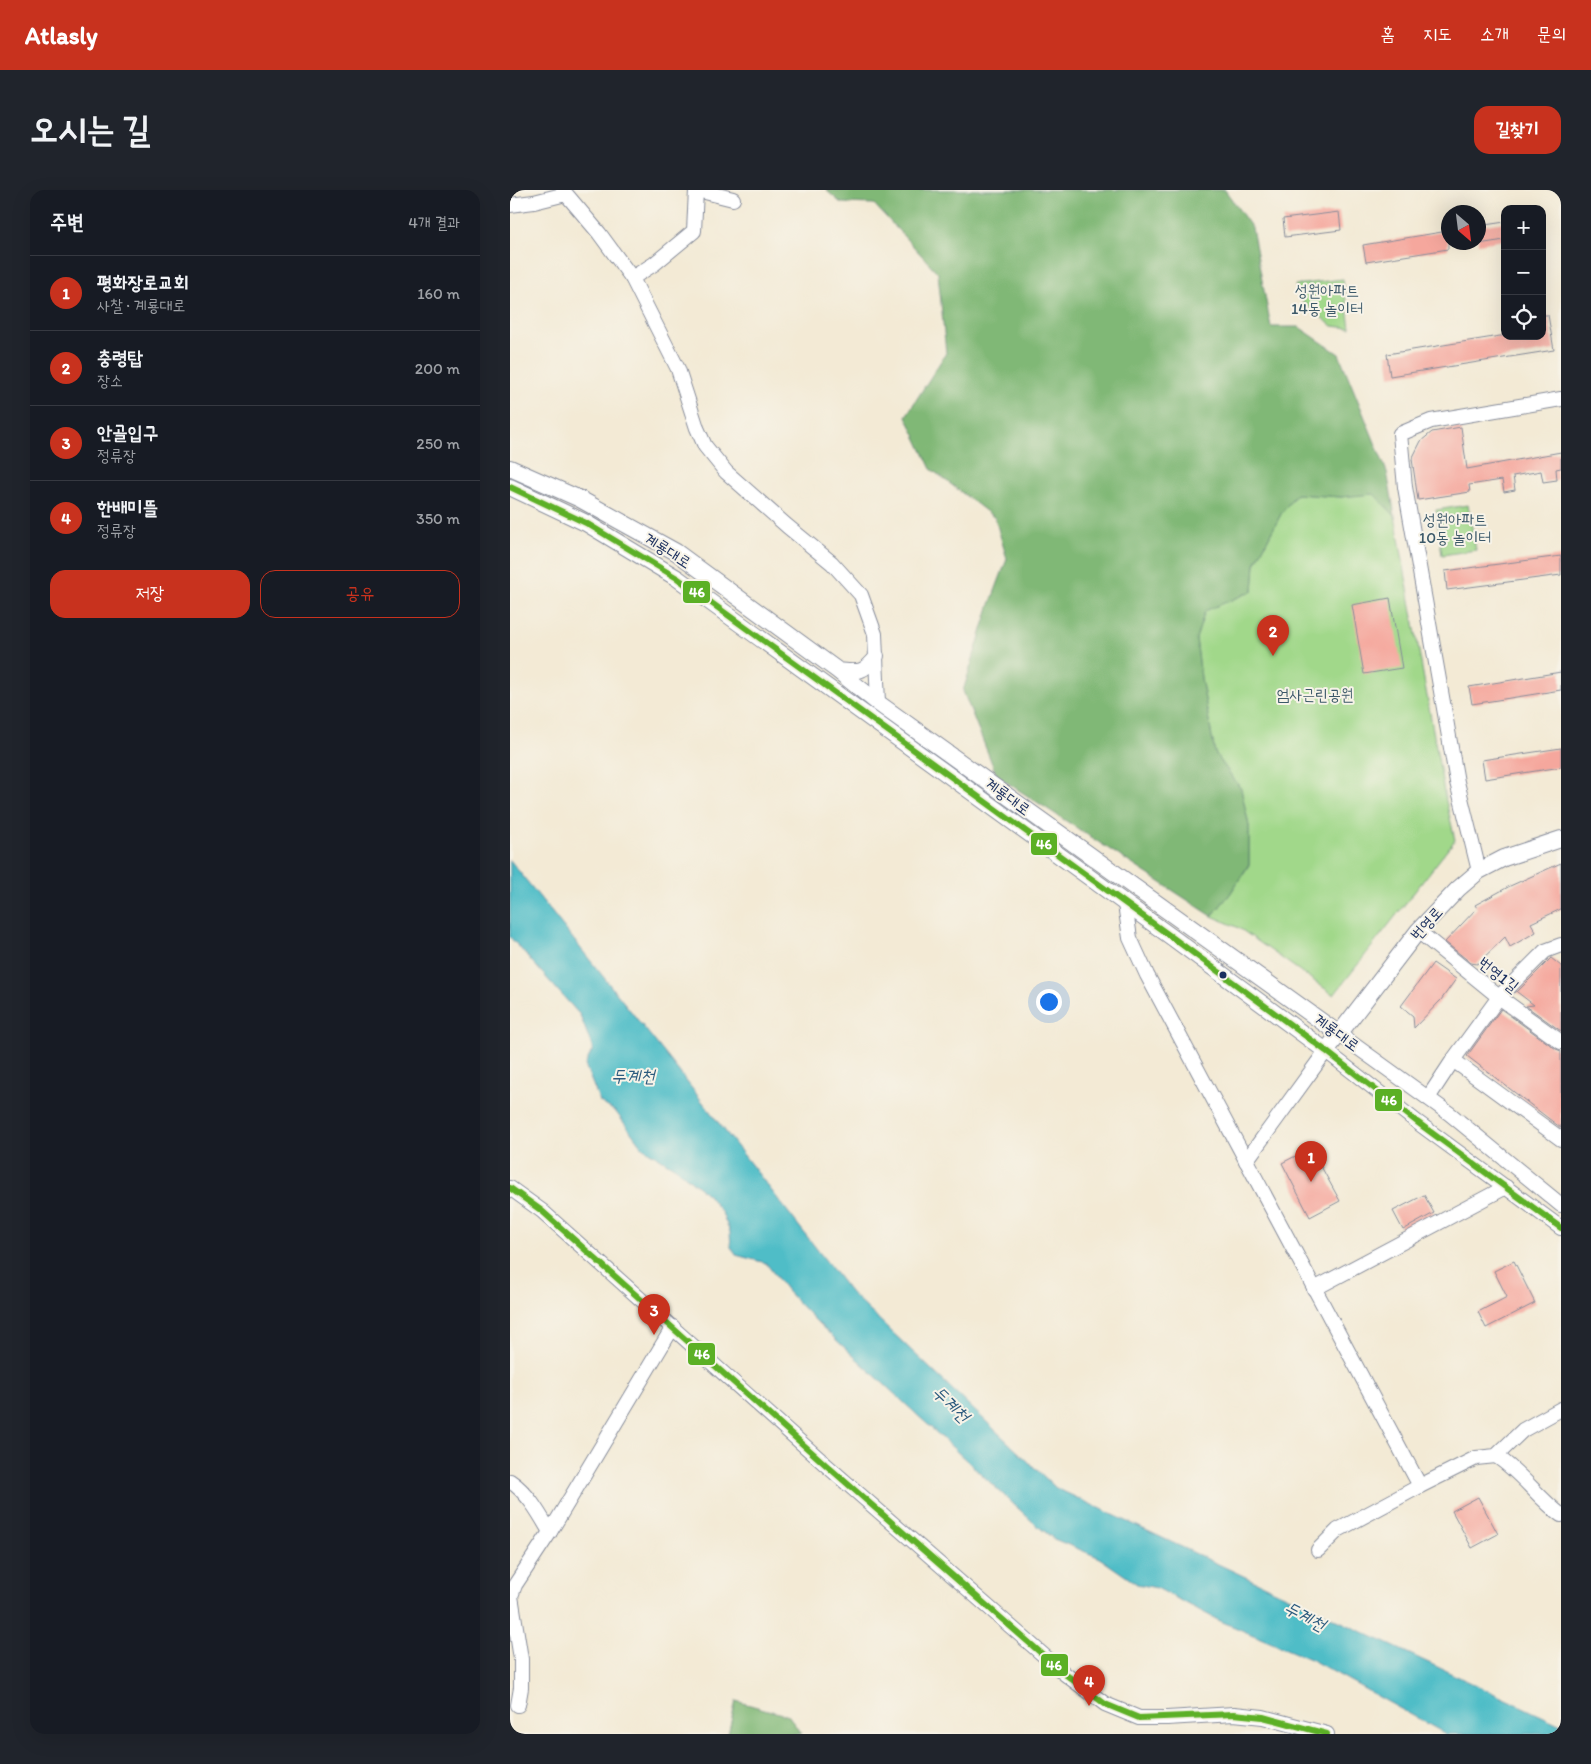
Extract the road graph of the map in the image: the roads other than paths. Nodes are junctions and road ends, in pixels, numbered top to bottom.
1 (696, 190) edge
2 (568, 192) edge
3 (733, 199) dead end
4 (510, 205) edge
5 (632, 278) junction
6 (1561, 400) edge
7 (510, 468) edge
8 (510, 487) edge
9 (877, 656) junction
10 (837, 670) junction
11 (878, 703) junction
12 (1561, 839) edge
13 (1479, 871) junction
14 (1125, 904) junction
15 (1418, 931) junction
16 (1561, 945) edge
17 (1499, 997) junction
18 (1339, 1034) junction
19 (1561, 1042) edge
20 (1326, 1051) junction
21 (1453, 1060) junction
22 (1428, 1098) junction
23 (1561, 1139) edge
24 (1246, 1161) junction
25 (1506, 1187) junction
26 (510, 1188) edge
27 (1561, 1205) edge
28 (1561, 1228) edge
29 (1314, 1289) junction
30 (672, 1327) junction
31 (1561, 1409) edge
32 (1496, 1456) junction
33 (510, 1481) edge
34 (1420, 1486) junction
35 (1561, 1515) edge
36 (550, 1532) junction
37 (1318, 1550) dead end
38 (518, 1705) dead end
39 (1326, 1734) edge

1 - 3 street
1 - 5 street
2 - 4 street
2 - 5 street
5 - 9 street
6 - 13 street
7 - 10 main road, 계룡대로
8 - 14 main road, 계룡대로
9 - 10 street
9 - 11 street
10 - 11 main road, 계룡대로
11 - 18 main road, 계룡대로
12 - 13 main road, 번영로
13 - 15 main road, 번영로
14 - 20 main road, 계룡대로
14 - 24 street
15 - 17 street, 번영1길
15 - 18 main road, 번영로
16 - 17 street
17 - 19 street, 번영1길
17 - 21 street
18 - 20 main road, 번영로
18 - 22 street, 계룡대로
20 - 24 street
20 - 25 street, 계룡대로
21 - 22 street
21 - 23 street
22 - 27 street, 계룡대로
24 - 29 street
25 - 28 street, 계룡대로
25 - 29 street
26 - 30 street
29 - 34 street
30 - 36 street
30 - 39 street
31 - 32 street
32 - 34 street
32 - 35 street
33 - 36 street
34 - 37 street
36 - 38 street

